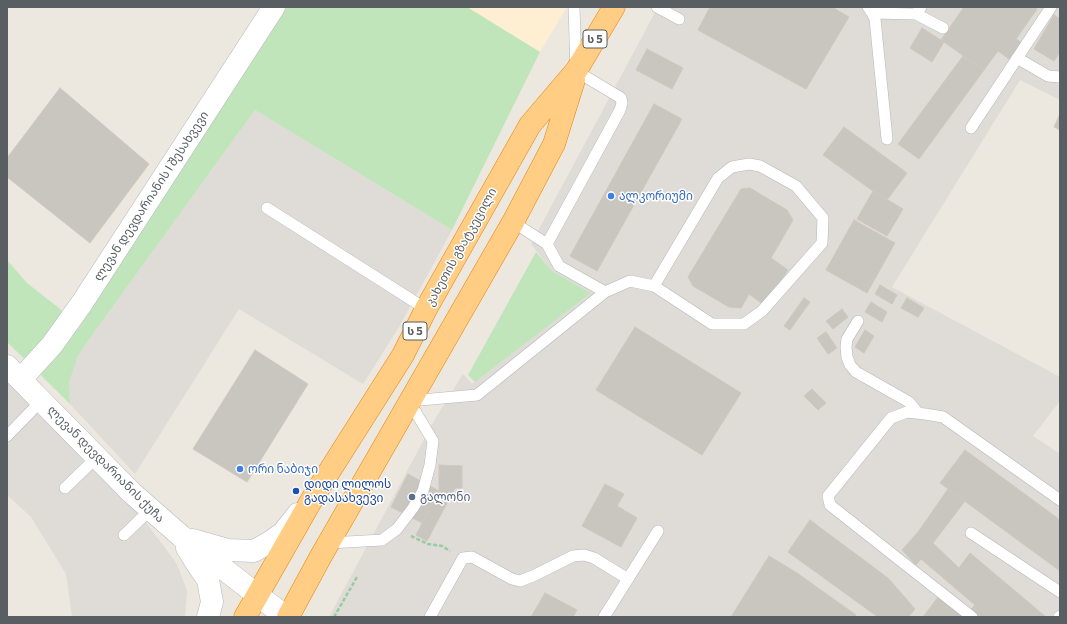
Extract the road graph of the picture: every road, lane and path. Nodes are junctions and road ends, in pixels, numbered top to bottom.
1 (274, 7) edge
2 (574, 7) edge
3 (614, 7) edge
4 (657, 7) edge
5 (1051, 7) edge
6 (870, 10) edge
7 (918, 10) edge
8 (679, 19) dead end
9 (943, 28) dead end
10 (1017, 58) junction
11 (576, 71) junction
12 (1060, 77) edge
13 (971, 128) dead end
14 (887, 139) dead end
15 (266, 208) dead end
16 (513, 222) junction
17 (547, 244) junction
18 (654, 286) junction
19 (605, 292) junction
20 (426, 309) junction
21 (858, 321) dead end
22 (14, 372) edge
23 (42, 400) junction
24 (409, 401) junction
25 (918, 413) junction
26 (7, 436) edge
27 (97, 457) junction
28 (65, 488) dead end
29 (315, 494) junction
30 (1060, 500) edge
31 (151, 509) junction
32 (397, 528) junction
33 (658, 531) dead end
34 (970, 533) dead end
35 (124, 535) dead end
36 (181, 536) junction
37 (329, 543) junction
38 (463, 558) junction
39 (357, 577) dead end
40 (628, 579) junction
41 (1060, 592) edge
42 (258, 595) junction
43 (208, 617) edge
44 (234, 617) edge
45 (245, 617) edge
46 (287, 617) edge
47 (334, 617) edge
48 (430, 617) edge
49 (604, 617) edge
50 (972, 617) edge

1 - 22 main road, ლევან დევდარიანის I შესახვევი
2 - 11 lane
3 - 11 highway, კახეთის გზატკეცილი / ს 5
4 - 8 lane
5 - 10 lane
6 - 7 lane
6 - 14 lane
7 - 9 lane
10 - 12 lane
10 - 13 lane
11 - 16 highway, კახეთის გზატკეცილი / ს 5
11 - 17 lane
11 - 20 highway, კახეთის გზატკეცილი / ს 5
15 - 20 lane
16 - 17 lane
16 - 24 highway, კახეთის გზატკეცილი / ს 5
17 - 19 lane
18 - 18 lane
18 - 19 lane
19 - 24 lane
20 - 29 highway, კახეთის გზატკეცილი / ს 5
21 - 25 lane
22 - 23 main road, ლევან დევდარიანის ქუჩა
23 - 26 lane
23 - 27 main road, ლევან დევდარიანის ქუჩა
24 - 32 lane
24 - 37 highway, კახეთის გზატკეცილი / ს 5
25 - 30 lane
25 - 50 lane
27 - 28 lane
27 - 31 main road, ლევან დევდარიანის ქუჩა
29 - 36 main road
29 - 42 highway, კახეთის გზატკეცილი / ს 5
31 - 35 lane
31 - 36 main road, ლევან დევდარიანის ქუჩა
32 - 37 lane
32 - 38 path
33 - 40 lane
34 - 41 lane
36 - 42 main road, ლევან დევდარიანის ქუჩა
36 - 43 main road
37 - 46 highway, კახეთის გზატკეცილი / ს 5
38 - 40 lane
38 - 48 lane
39 - 47 path
40 - 49 lane
42 - 44 highway
42 - 45 highway, კახეთის გზატკეცილი / ს 5
42 - 46 main road, ლევან დევდარიანის ქუჩა

